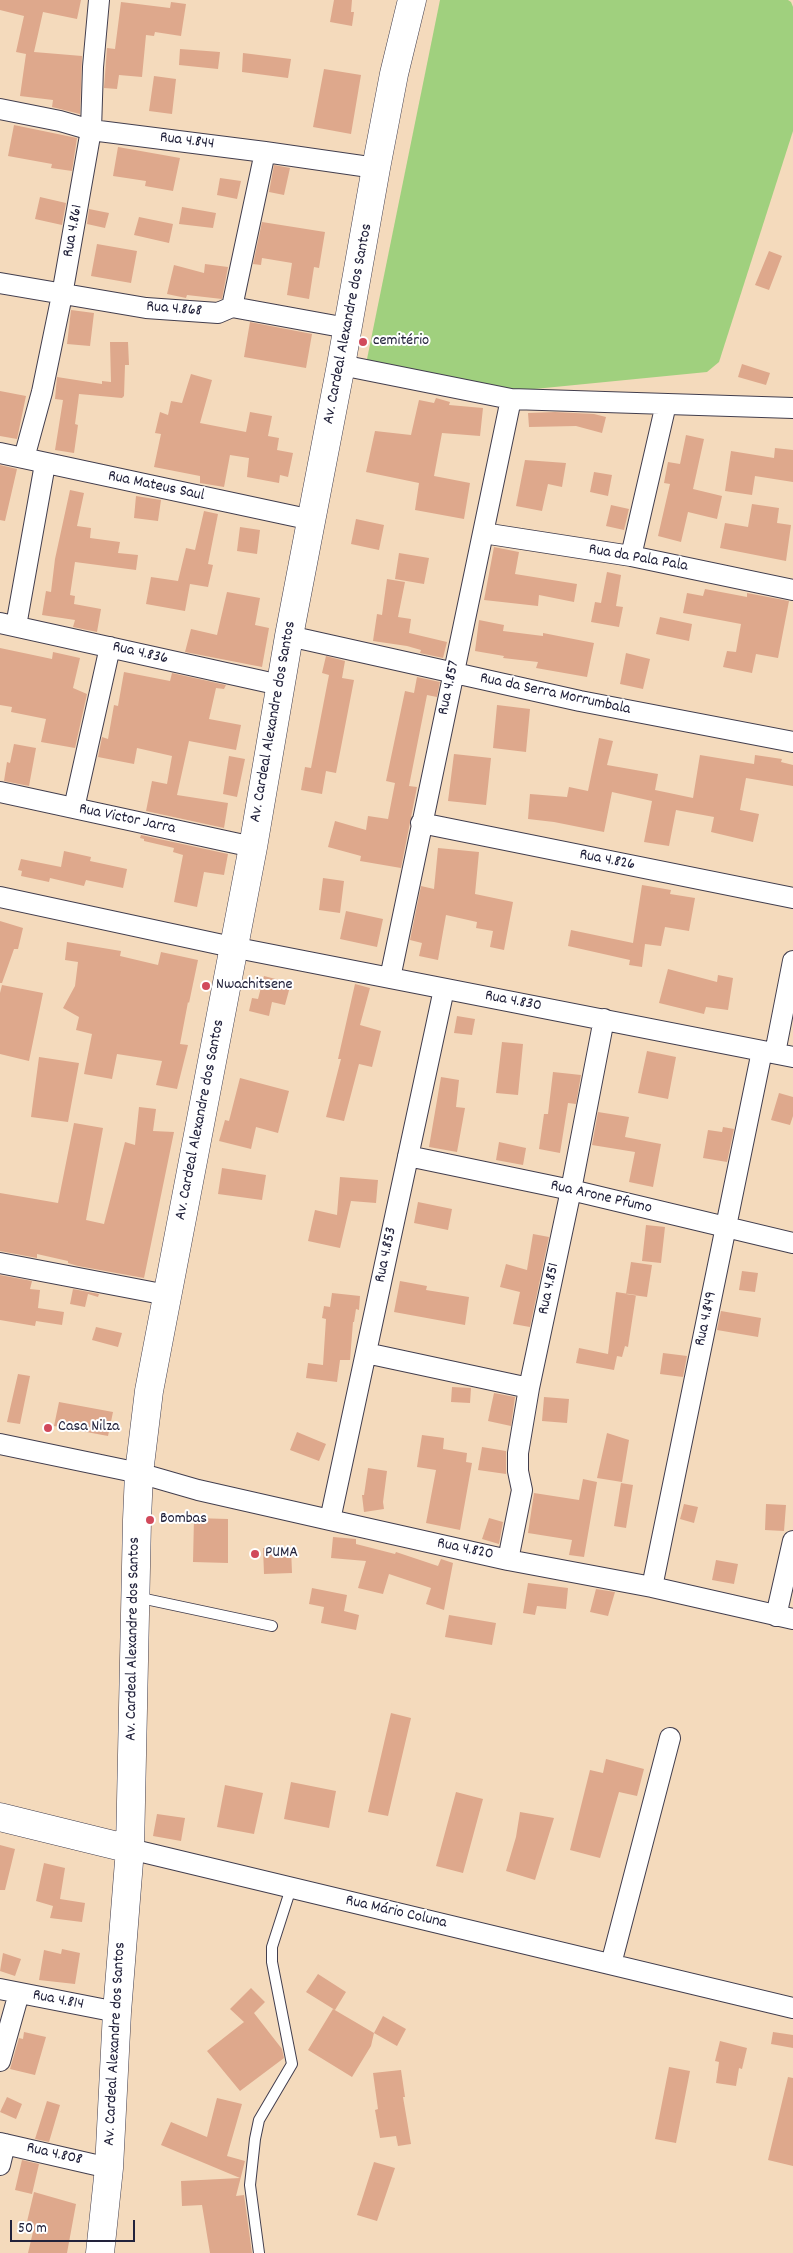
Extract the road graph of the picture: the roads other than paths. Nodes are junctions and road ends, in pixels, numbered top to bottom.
1 (99, 0) edge
2 (412, 0) edge
3 (0, 108) edge
4 (91, 130) junction
5 (265, 152) junction
6 (376, 168) junction
7 (0, 283) edge
8 (62, 295) junction
9 (232, 307) junction
10 (348, 328) junction
11 (341, 365) junction
12 (511, 399) junction
13 (666, 404) junction
14 (793, 408) edge
15 (0, 453) edge
16 (24, 458) junction
17 (45, 464) junction
18 (312, 520) junction
19 (482, 533) junction
20 (631, 556) junction
21 (793, 590) edge
22 (8, 625) edge
23 (289, 636) junction
24 (110, 647) junction
25 (453, 673) junction
26 (280, 685) junction
27 (793, 742) edge
28 (0, 792) edge
29 (74, 808) junction
30 (421, 823) junction
31 (253, 847) junction
32 (0, 898) edge
33 (793, 898) edge
34 (232, 947) junction
35 (793, 961) edge
36 (390, 978) junction
37 (444, 989) junction
38 (604, 1019) junction
39 (777, 1054) edge
40 (408, 1156) junction
41 (571, 1190) junction
42 (726, 1228) junction
43 (793, 1242) edge
44 (0, 1264) edge
45 (166, 1295) junction
46 (366, 1353) junction
47 (529, 1388) junction
48 (0, 1444) edge
49 (139, 1473) junction
50 (330, 1520) junction
51 (793, 1541) edge
52 (508, 1560) junction
53 (652, 1587) junction
54 (135, 1597) junction
55 (785, 1618) edge
56 (272, 1626) dead end
57 (670, 1738) dead end
58 (0, 1817) edge
59 (130, 1849) junction
60 (291, 1888) junction
61 (610, 1964) junction
62 (9, 1991) edge
63 (793, 2008) edge
64 (117, 2012) junction
65 (0, 2061) edge
66 (3, 2143) edge
67 (0, 2165) edge
68 (109, 2168) junction
69 (100, 2253) edge
70 (259, 2253) edge

1 - 4 street, Rua 4.861
2 - 6 street, Av. Cardeal Alexandre dos Santos
3 - 4 street, Rua 4.844
4 - 5 street, Rua 4.844
4 - 8 street, Rua 4.861
5 - 6 street, Rua 4.844
5 - 9 street
6 - 10 street, Av. Cardeal Alexandre dos Santos
7 - 8 street, Rua 4.868
8 - 9 street, Rua 4.868
8 - 16 street, Rua 4.861
9 - 10 street, Rua 4.868
10 - 11 street, Av. Cardeal Alexandre dos Santos
11 - 12 street
11 - 18 street, Av. Cardeal Alexandre dos Santos
12 - 13 street
12 - 19 street, Rua 4.857
13 - 14 street
13 - 20 street
15 - 16 street, Rua Mateus Saul
16 - 17 street, Rua Mateus Saul
17 - 18 street, Rua Mateus Saul
17 - 22 street
18 - 23 street, Av. Cardeal Alexandre dos Santos
19 - 20 street, Rua da Pala Pala
19 - 25 street, Rua 4.857
20 - 21 street, Rua da Pala Pala
22 - 24 street, Rua 4.836
23 - 25 street, Rua da Serra Morrumbala
23 - 26 street, Av. Cardeal Alexandre dos Santos
24 - 26 street, Rua 4.836
24 - 29 street
25 - 27 street, Rua da Serra Morrumbala
25 - 30 street, Rua 4.857
26 - 31 street, Av. Cardeal Alexandre dos Santos
28 - 29 street, Rua Victor Jarra
29 - 31 street, Rua Victor Jarra
30 - 33 street, Rua 4.826
30 - 36 street, Rua 4.857
31 - 34 street, Av. Cardeal Alexandre dos Santos
32 - 34 street, Rua 4.830
34 - 36 street, Rua 4.830
34 - 45 street, Av. Cardeal Alexandre dos Santos
35 - 39 street, Rua 4.849
36 - 37 street, Rua 4.830
37 - 38 street, Rua 4.830
37 - 40 street, Rua 4.853
38 - 39 street, Rua 4.830
38 - 41 street, Rua 4.851
39 - 42 street, Rua 4.849
40 - 41 street, Rua Arone Pfumo
40 - 46 street, Rua 4.853
41 - 42 street, Rua Arone Pfumo
41 - 47 street, Rua 4.851
42 - 43 street, Rua Arone Pfumo
42 - 53 street, Rua 4.849
44 - 45 street
45 - 49 street, Av. Cardeal Alexandre dos Santos
46 - 47 street
46 - 50 street, Rua 4.853
47 - 52 street, Rua 4.851
48 - 49 street, Rua 4.820
49 - 50 street, Rua 4.820
49 - 54 street, Av. Cardeal Alexandre dos Santos
50 - 52 street, Rua 4.820
51 - 55 street
52 - 53 street, Rua 4.820
53 - 55 street, Rua 4.820
54 - 56 lane
54 - 59 street, Av. Cardeal Alexandre dos Santos
57 - 61 street
58 - 59 street, Rua Mário Coluna
59 - 60 street, Rua Mário Coluna
59 - 64 street, Av. Cardeal Alexandre dos Santos
60 - 61 street, Rua Mário Coluna
60 - 70 lane
61 - 63 street, Rua Mário Coluna
62 - 64 street, Rua 4.814
62 - 65 street
64 - 68 street, Av. Cardeal Alexandre dos Santos
66 - 67 street
66 - 68 street, Rua 4.808
68 - 69 street, Av. Cardeal Alexandre dos Santos

